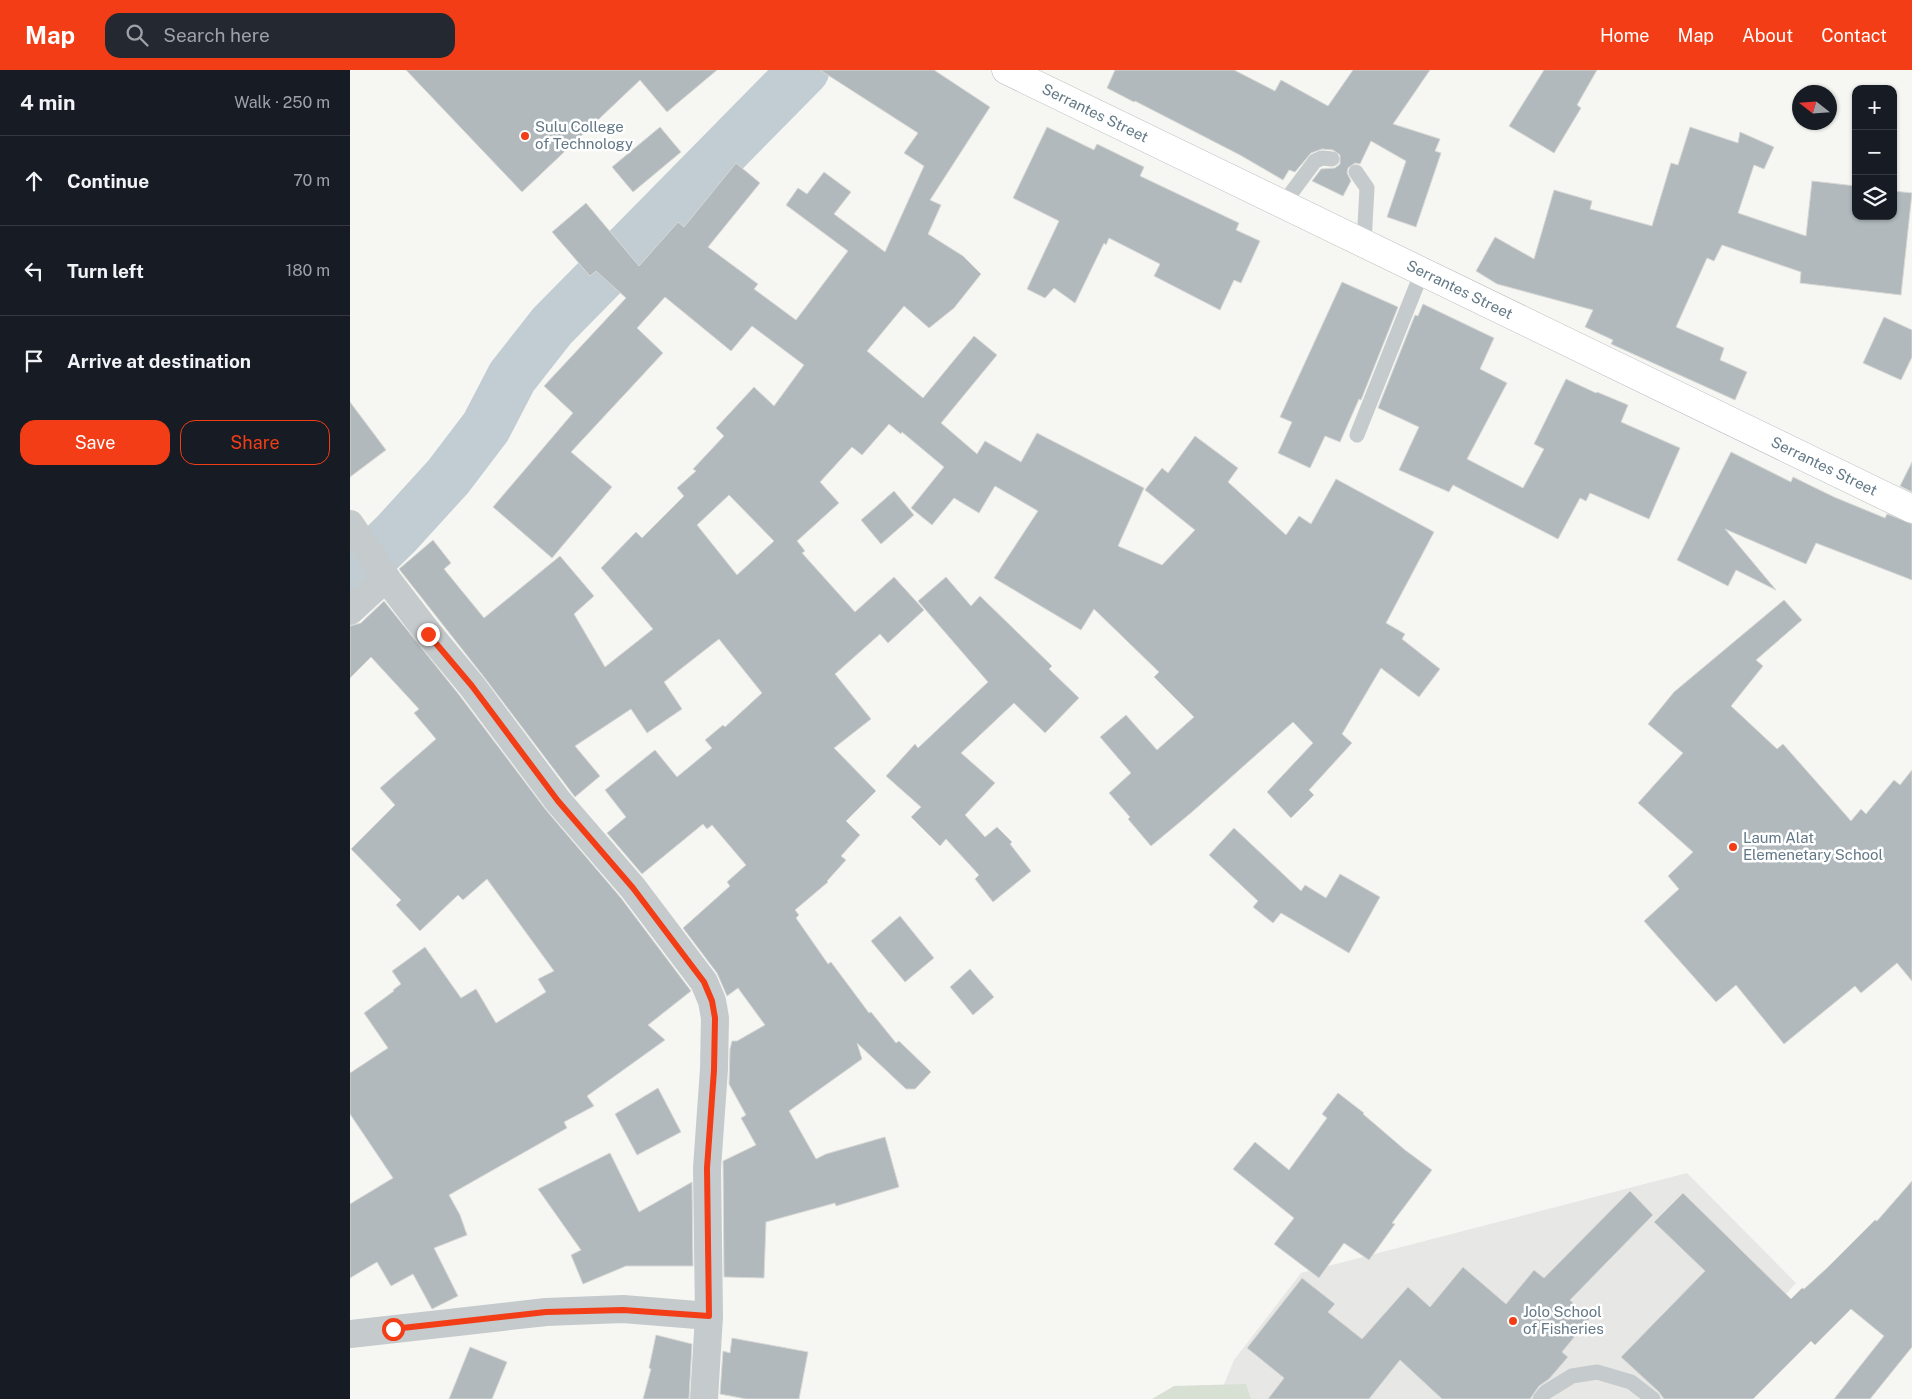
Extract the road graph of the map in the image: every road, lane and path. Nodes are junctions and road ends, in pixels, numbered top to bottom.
1 (1006, 70) edge
2 (1332, 159) dead end
3 (1356, 172) dead end
4 (1283, 204) junction
5 (1364, 243) junction
6 (1422, 272) junction
7 (1356, 435) dead end
8 (1912, 509) edge
9 (356, 534) edge
10 (382, 574) junction
11 (350, 611) edge
12 (709, 1316) junction
13 (350, 1334) edge
14 (704, 1399) edge
15 (1540, 1399) edge
16 (1652, 1399) edge

1 - 4 main road, Serrantes Street
2 - 4 lane
3 - 5 lane
4 - 5 main road, Serrantes Street
5 - 6 main road, Serrantes Street
6 - 7 lane
6 - 8 main road, Serrantes Street
9 - 10 street
10 - 11 street
10 - 12 street
12 - 13 street
12 - 14 street
15 - 16 lane

